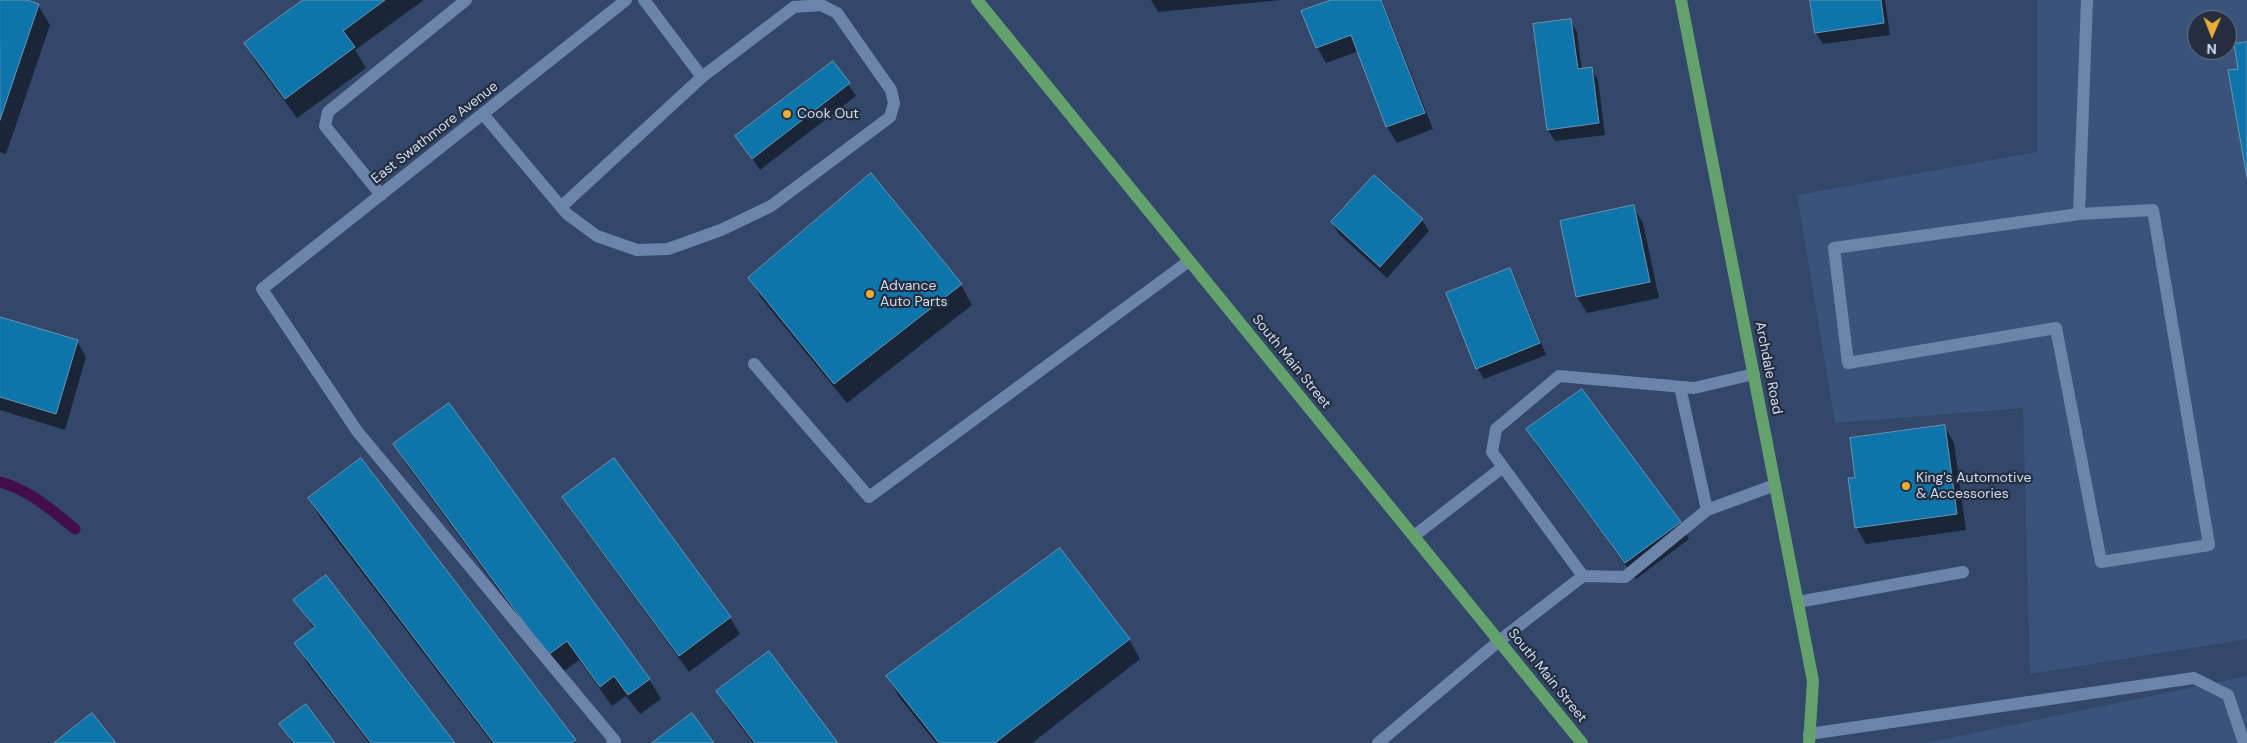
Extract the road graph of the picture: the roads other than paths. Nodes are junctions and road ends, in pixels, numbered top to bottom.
1 (466, 0) edge
2 (626, 0) edge
3 (644, 0) edge
4 (977, 0) edge
5 (1681, 0) edge
6 (2087, 0) edge
7 (702, 77) junction
8 (483, 114) junction
9 (381, 195) junction
10 (561, 207) junction
11 (2079, 214) junction
12 (1189, 261) junction
13 (754, 364) dead end
14 (1754, 374) junction
15 (1680, 387) junction
16 (1503, 467) junction
17 (1775, 485) junction
18 (1707, 510) junction
19 (1414, 536) junction
20 (1963, 572) dead end
21 (1583, 576) junction
22 (1798, 602) junction
23 (1500, 641) junction
24 (1393, 738) edge
25 (1809, 738) edge
26 (612, 743) edge
27 (1378, 743) edge
28 (1582, 743) edge
29 (2244, 743) edge

1 - 9 street
2 - 8 street, East Swathmore Avenue
3 - 7 street
4 - 12 main road, South Main Street
5 - 14 main road, Archdale Road
6 - 11 street
7 - 10 street
7 - 10 street
8 - 9 street, East Swathmore Avenue
8 - 10 street
9 - 26 street, East Swathmore Avenue
11 - 11 street
12 - 13 street
12 - 19 main road, South Main Street
14 - 15 street
14 - 17 main road, Archdale Road
15 - 16 street
15 - 18 street
16 - 19 street
16 - 21 street
17 - 18 street
17 - 22 main road, Archdale Road
18 - 21 street
19 - 23 main road, South Main Street
20 - 22 street
21 - 23 street
22 - 25 main road, Archdale Road
23 - 24 street
23 - 28 main road, South Main Street
24 - 27 street
25 - 29 street

